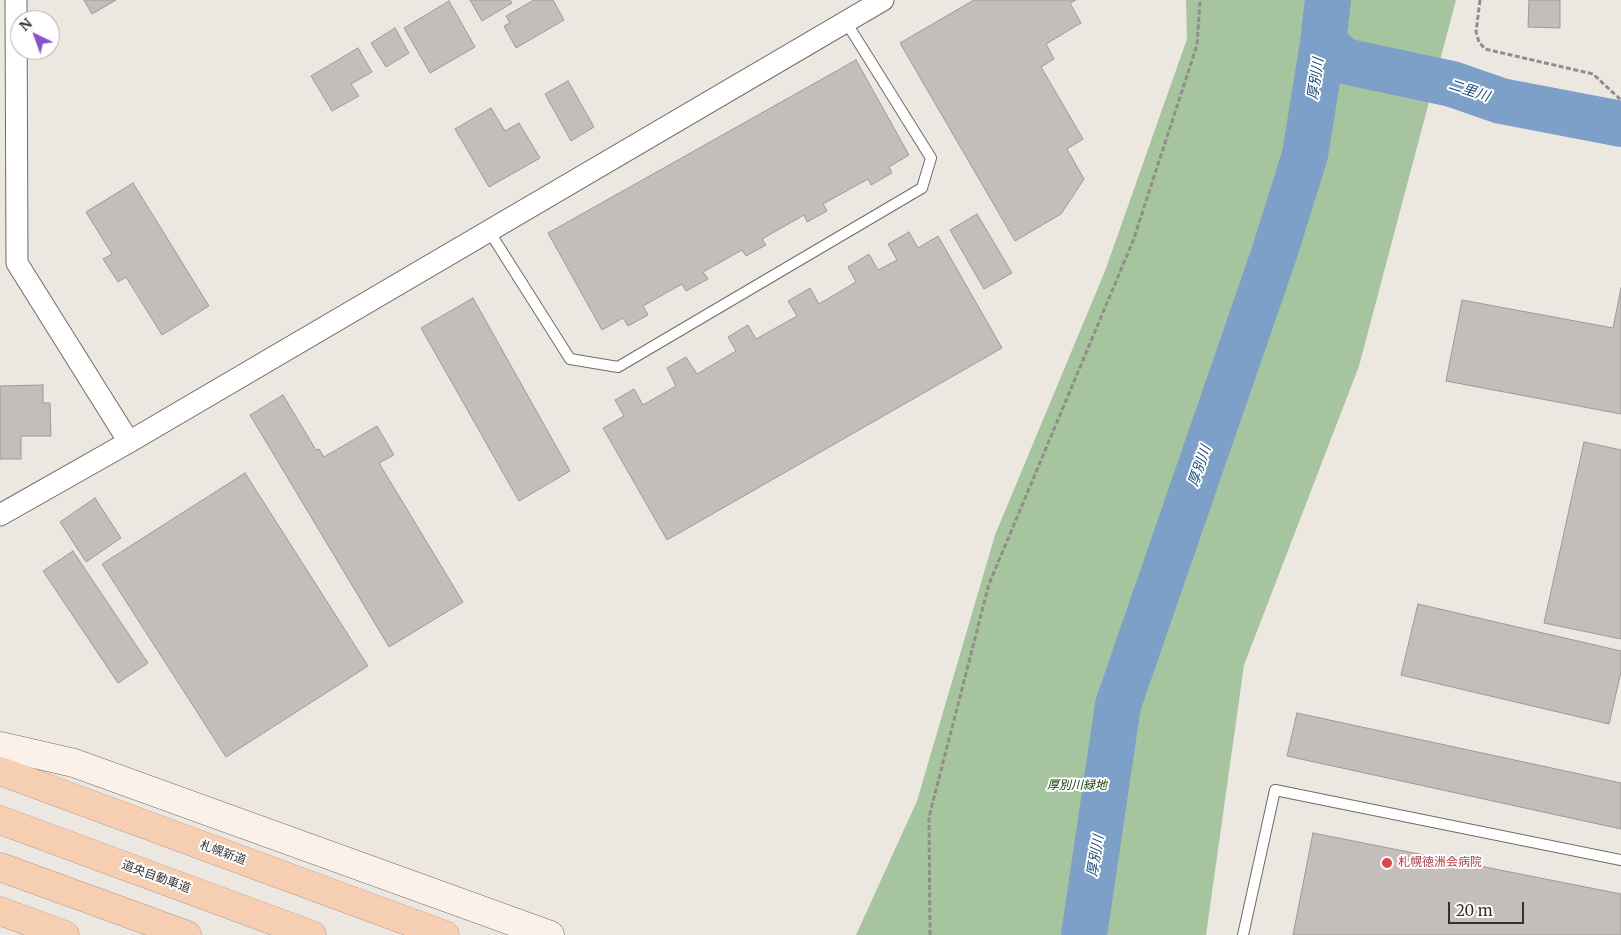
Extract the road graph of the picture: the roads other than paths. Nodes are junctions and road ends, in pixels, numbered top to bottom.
1 (16, 0) edge
2 (883, 0) edge
3 (846, 22) junction
4 (489, 231) junction
5 (129, 442) junction
6 (0, 514) edge
7 (0, 746) edge
8 (0, 770) edge
9 (0, 820) edge
10 (1621, 860) edge
11 (0, 867) edge
12 (0, 911) edge
13 (64, 935) edge
14 (187, 935) edge
15 (312, 935) edge
16 (445, 935) edge
17 (550, 935) edge
18 (1243, 935) edge

1 - 5 street
2 - 3 street
3 - 4 street
3 - 4 lane
4 - 5 street
5 - 6 street
7 - 17 street
8 - 16 highway, 札幌新道
9 - 15 highway, 道央自動車道
10 - 18 lane
11 - 14 highway
12 - 13 highway

